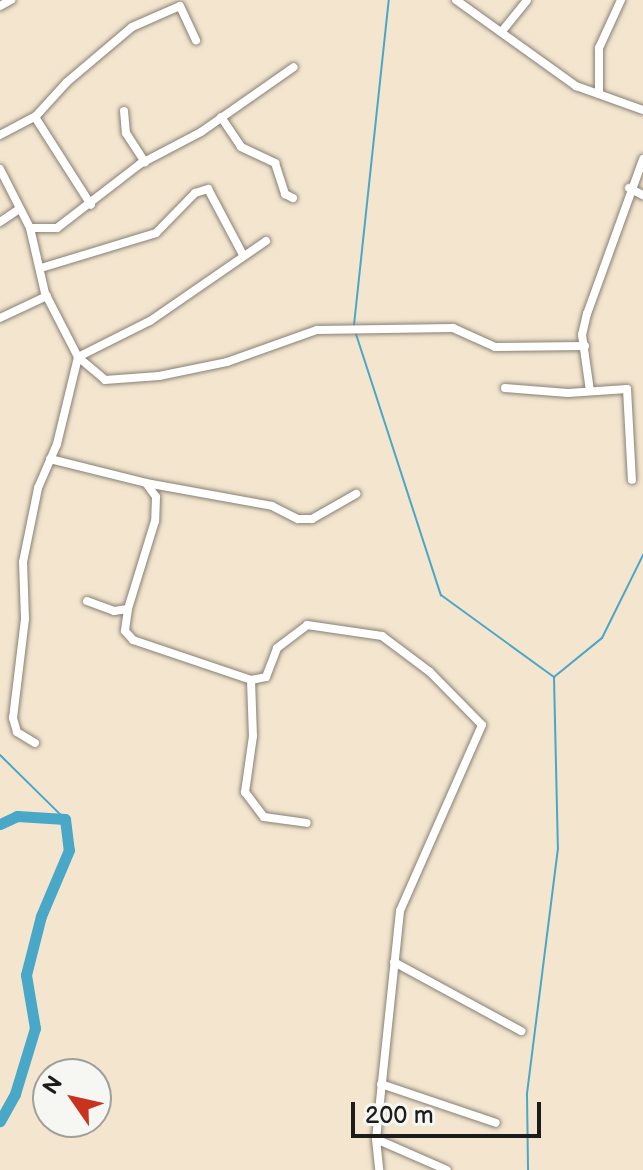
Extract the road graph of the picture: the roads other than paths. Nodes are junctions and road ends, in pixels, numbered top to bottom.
1 (11, 0) edge
2 (456, 0) edge
3 (527, 0) edge
4 (621, 0) edge
5 (0, 6) edge
6 (503, 30) junction
7 (196, 40) dead end
8 (294, 67) dead end
9 (599, 94) junction
10 (643, 110) edge
11 (124, 111) dead end
12 (35, 117) junction
13 (221, 117) junction
14 (0, 135) edge
15 (643, 159) edge
16 (145, 162) junction
17 (0, 169) edge
18 (629, 188) junction
19 (643, 195) edge
20 (293, 198) dead end
21 (91, 205) junction
22 (19, 209) junction
23 (0, 222) edge
24 (30, 228) junction
25 (266, 241) dead end
26 (242, 253) junction
27 (41, 268) junction
28 (47, 296) junction
29 (0, 318) edge
30 (585, 346) junction
31 (78, 357) junction
32 (505, 388) dead end
33 (590, 391) junction
34 (50, 459) junction
35 (632, 480) dead end
36 (146, 483) junction
37 (356, 494) dead end
38 (87, 601) dead end
39 (128, 609) junction
40 (251, 680) junction
41 (35, 743) dead end
42 (307, 823) dead end
43 (394, 962) junction
44 (521, 1031) dead end
45 (381, 1084) junction
46 (496, 1123) dead end
47 (376, 1139) junction
48 (379, 1170) edge
49 (447, 1170) edge

1 - 5 street
2 - 6 street
3 - 6 street
4 - 9 street
6 - 9 street
7 - 12 street
8 - 13 street
9 - 10 street
11 - 16 street
12 - 14 street
12 - 21 street
13 - 16 street
13 - 20 street
15 - 18 street
16 - 21 street
17 - 22 street
18 - 19 street
18 - 30 street
21 - 24 street
22 - 23 street
22 - 24 street
24 - 27 street
25 - 26 street
26 - 27 street
26 - 31 street
27 - 28 street
28 - 29 street
28 - 31 street
30 - 31 street
30 - 33 street
31 - 34 street
32 - 33 street
33 - 35 street
34 - 36 street
34 - 41 street
36 - 37 street
36 - 39 street
38 - 39 street
39 - 40 street
40 - 42 street
40 - 43 street
43 - 44 street
43 - 45 street
45 - 46 street
45 - 47 street
47 - 48 street
47 - 49 street

